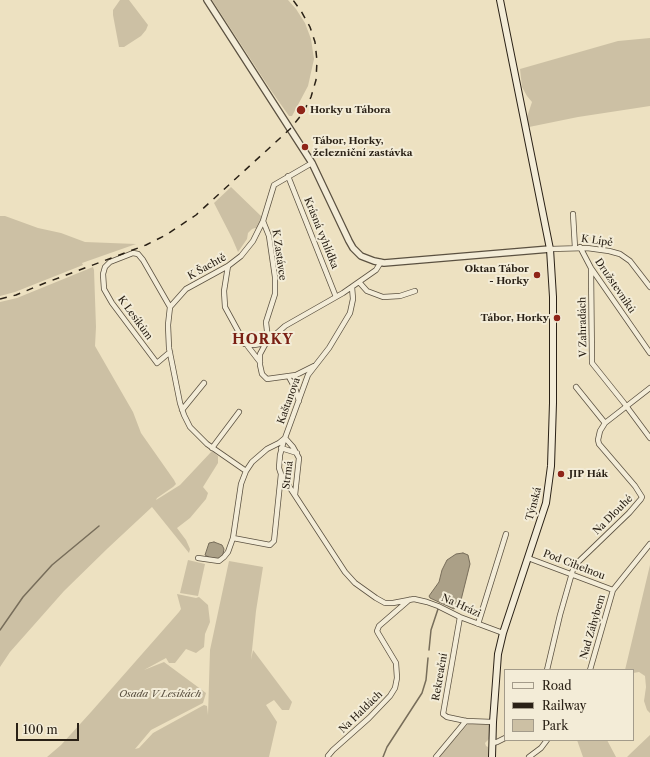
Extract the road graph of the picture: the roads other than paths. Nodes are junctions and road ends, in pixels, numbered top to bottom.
1 (207, 0) edge
2 (500, 0) edge
3 (312, 163) junction
4 (288, 176) junction
5 (573, 214) dead end
6 (263, 221) junction
7 (578, 248) junction
8 (550, 249) junction
9 (381, 262) junction
10 (228, 266) junction
11 (591, 268) junction
12 (359, 282) junction
13 (650, 286) edge
14 (352, 287) junction
15 (414, 291) dead end
16 (336, 297) junction
17 (170, 307) junction
18 (270, 339) junction
19 (266, 343) junction
20 (245, 344) junction
21 (170, 352) junction
22 (650, 353) edge
23 (260, 362) junction
24 (316, 365) junction
25 (289, 377) junction
26 (204, 383) dead end
27 (576, 387) dead end
28 (650, 388) edge
29 (299, 401) junction
30 (626, 407) junction
31 (182, 410) junction
32 (239, 412) dead end
33 (605, 423) junction
34 (285, 438) junction
35 (650, 438) edge
36 (212, 448) junction
37 (281, 448) junction
38 (297, 453) junction
39 (246, 471) junction
40 (281, 474) junction
41 (294, 495) junction
42 (506, 534) dead end
43 (233, 538) junction
44 (650, 544) edge
45 (198, 558) dead end
46 (528, 558) junction
47 (571, 574) junction
48 (613, 590) junction
49 (410, 599) junction
50 (460, 617) junction
51 (478, 624) junction
52 (503, 633) junction
53 (547, 669) edge
54 (590, 669) edge
55 (466, 721) junction
56 (493, 722) junction
57 (504, 739) edge
58 (546, 741) edge
59 (493, 743) junction
60 (328, 756) dead end
61 (436, 757) edge
62 (492, 757) edge
63 (529, 757) edge

1 - 3 street
2 - 8 main road, Týnská
3 - 4 street, K Šachtě
3 - 9 street
4 - 6 street, K Šachtě
4 - 16 street, Krásná vyhlídka
5 - 7 street
6 - 10 street, K Šachtě
6 - 18 street, K Zastávce
7 - 8 street, K Lípě
7 - 11 street, Družstevníků
7 - 13 street, K Lípě
8 - 9 street
8 - 46 main road, Týnská
9 - 12 street
10 - 17 street, K Šachtě
10 - 20 street
11 - 22 street, Družstevníků
11 - 30 street, V Zahradách
12 - 14 street
12 - 15 street
14 - 16 street
14 - 24 street, Kaštanová
16 - 18 street
17 - 21 street
17 - 21 street, K Lesíkům
18 - 19 street
19 - 20 street
19 - 23 street
20 - 23 street
21 - 31 street
23 - 25 street
24 - 25 street
24 - 29 street, Kaštanová
25 - 29 street
26 - 31 street
27 - 33 street
28 - 30 street
29 - 34 street, Kaštanová
30 - 33 street
30 - 35 street, V Zahradách
31 - 36 street
32 - 36 street
33 - 47 street, Na Dlouhé
34 - 37 street
34 - 38 street, Strmá
34 - 39 street, Kaštanová
36 - 39 street
37 - 38 street
37 - 40 street
38 - 41 street, Strmá
39 - 43 street, Kaštanová
40 - 41 street
40 - 43 street
41 - 49 street
42 - 51 street
43 - 45 street, Kaštanová
44 - 48 street
46 - 47 street, Pod Cihelnou
46 - 52 main road, Týnská
47 - 48 street, Pod Cihelnou
47 - 53 street, Na Dlouhé
48 - 54 street, Nad Záhybem
49 - 50 street, Na Hrázi
49 - 60 street, Na Haldách
50 - 51 street, Na Hrázi
50 - 55 street, Rekreační
51 - 52 street, Na Hrázi
52 - 56 main road, Týnská
55 - 56 street, Rekreační
55 - 61 street
56 - 59 main road, Týnská
57 - 59 street
58 - 63 street
59 - 62 main road, Týnská

